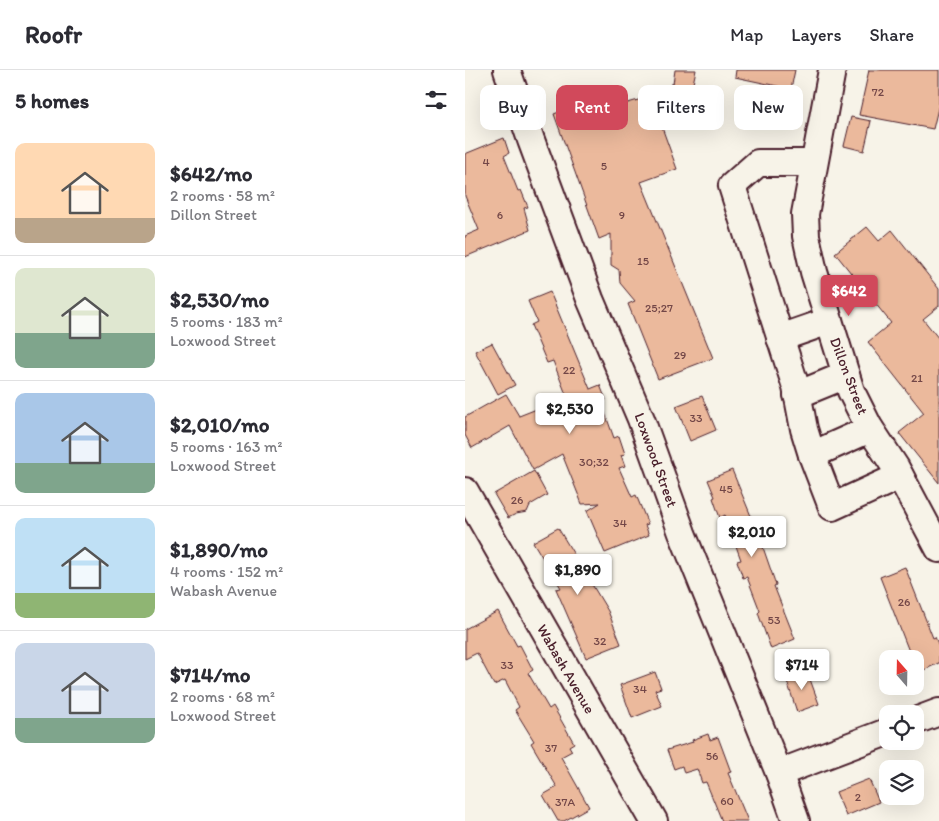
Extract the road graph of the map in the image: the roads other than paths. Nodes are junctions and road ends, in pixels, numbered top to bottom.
1 (507, 70) edge
2 (832, 70) edge
3 (813, 163) junction
4 (829, 321) junction
5 (780, 338) junction
6 (846, 375) junction
7 (797, 395) junction
8 (871, 430) junction
9 (812, 455) junction
10 (900, 476) junction
11 (465, 490) edge
12 (939, 549) edge
13 (939, 712) edge
14 (924, 718) edge
15 (879, 735) edge
16 (779, 773) junction
17 (654, 821) edge
18 (796, 821) edge

1 - 16 street, Loxwood Street
2 - 3 street, Dillon Street
3 - 4 street, Dillon Street
3 - 5 street
4 - 5 street
4 - 6 street, Dillon Street
5 - 7 street
6 - 7 street
6 - 8 street, Dillon Street
7 - 9 street
8 - 9 street
8 - 10 street, Dillon Street
9 - 10 street
10 - 12 street, Dillon Street
11 - 17 street, Wabash Avenue
13 - 14 street
15 - 16 street
16 - 18 street, Loxwood Street

